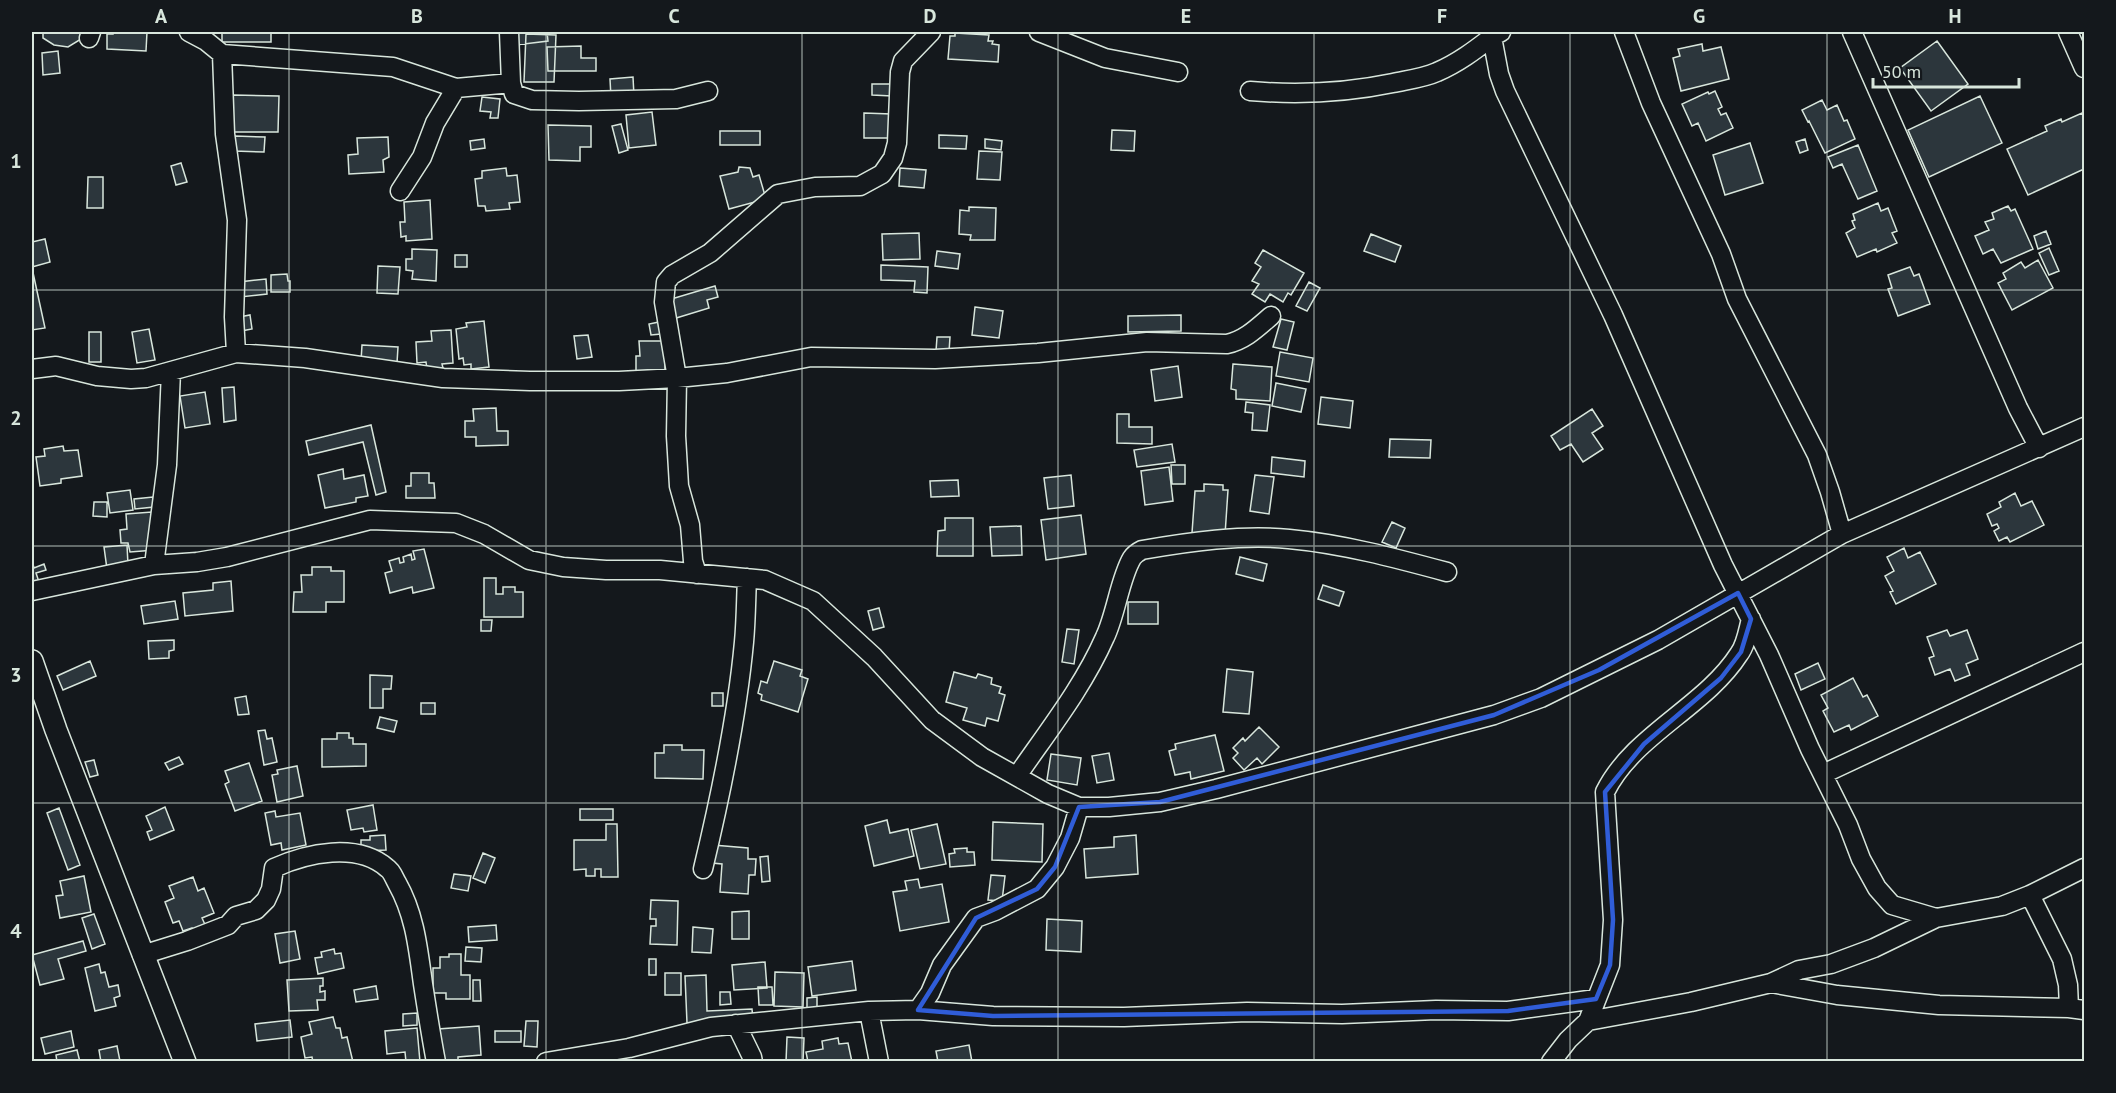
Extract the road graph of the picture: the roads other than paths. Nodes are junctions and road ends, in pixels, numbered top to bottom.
1 (189, 32) edge
2 (508, 32) edge
3 (931, 32) edge
4 (1039, 32) edge
5 (1624, 32) edge
6 (1852, 32) edge
7 (2068, 32) edge
8 (1497, 34) edge
9 (222, 54) junction
10 (2085, 68) edge
11 (1178, 72) dead end
12 (511, 83) junction
13 (456, 88) junction
14 (708, 91) dead end
15 (1250, 91) dead end
16 (400, 191) dead end
17 (1271, 316) dead end
18 (236, 353) junction
19 (32, 369) edge
20 (171, 371) junction
21 (677, 378) junction
22 (2085, 427) edge
23 (2039, 448) junction
24 (1842, 534) junction
25 (154, 566) junction
26 (1447, 572) dead end
27 (698, 574) junction
28 (747, 578) junction
29 (32, 591) edge
30 (1738, 593) junction
31 (1751, 619) junction
32 (2085, 652) edge
33 (32, 661) edge
34 (1823, 774) junction
35 (1017, 776) junction
36 (1079, 807) junction
37 (2085, 868) edge
38 (703, 869) dead end
39 (2030, 895) junction
40 (1936, 918) junction
41 (142, 955) junction
42 (1771, 983) junction
43 (1596, 999) junction
44 (2077, 1009) edge
45 (918, 1010) junction
46 (869, 1011) junction
47 (1588, 1022) junction
48 (736, 1024) junction
49 (184, 1062) edge
50 (436, 1062) edge
51 (546, 1062) edge
52 (753, 1062) edge
53 (879, 1062) edge
54 (1551, 1062) edge

1 - 9 street
2 - 12 street
3 - 21 street
4 - 11 street
5 - 24 street
6 - 23 street
7 - 10 street
8 - 15 street
8 - 30 street
9 - 13 street
9 - 18 street
12 - 13 street
12 - 14 street
13 - 16 street
17 - 21 street
18 - 20 street
18 - 21 street
19 - 20 street
20 - 25 street
21 - 27 street
22 - 23 street
23 - 24 street
24 - 30 street
25 - 27 street
25 - 29 street
26 - 35 street
27 - 28 street
28 - 35 street
28 - 38 street
30 - 31 street
30 - 36 street
31 - 34 street
31 - 43 street
32 - 34 street
33 - 41 street
34 - 40 street
35 - 36 street
36 - 45 street
37 - 39 street
39 - 40 street
39 - 44 street
40 - 42 street
41 - 49 street
41 - 50 street
42 - 44 street
42 - 47 street
43 - 45 street
43 - 47 street
45 - 46 street
46 - 48 street
46 - 53 street
47 - 54 street
48 - 51 street
48 - 52 street

